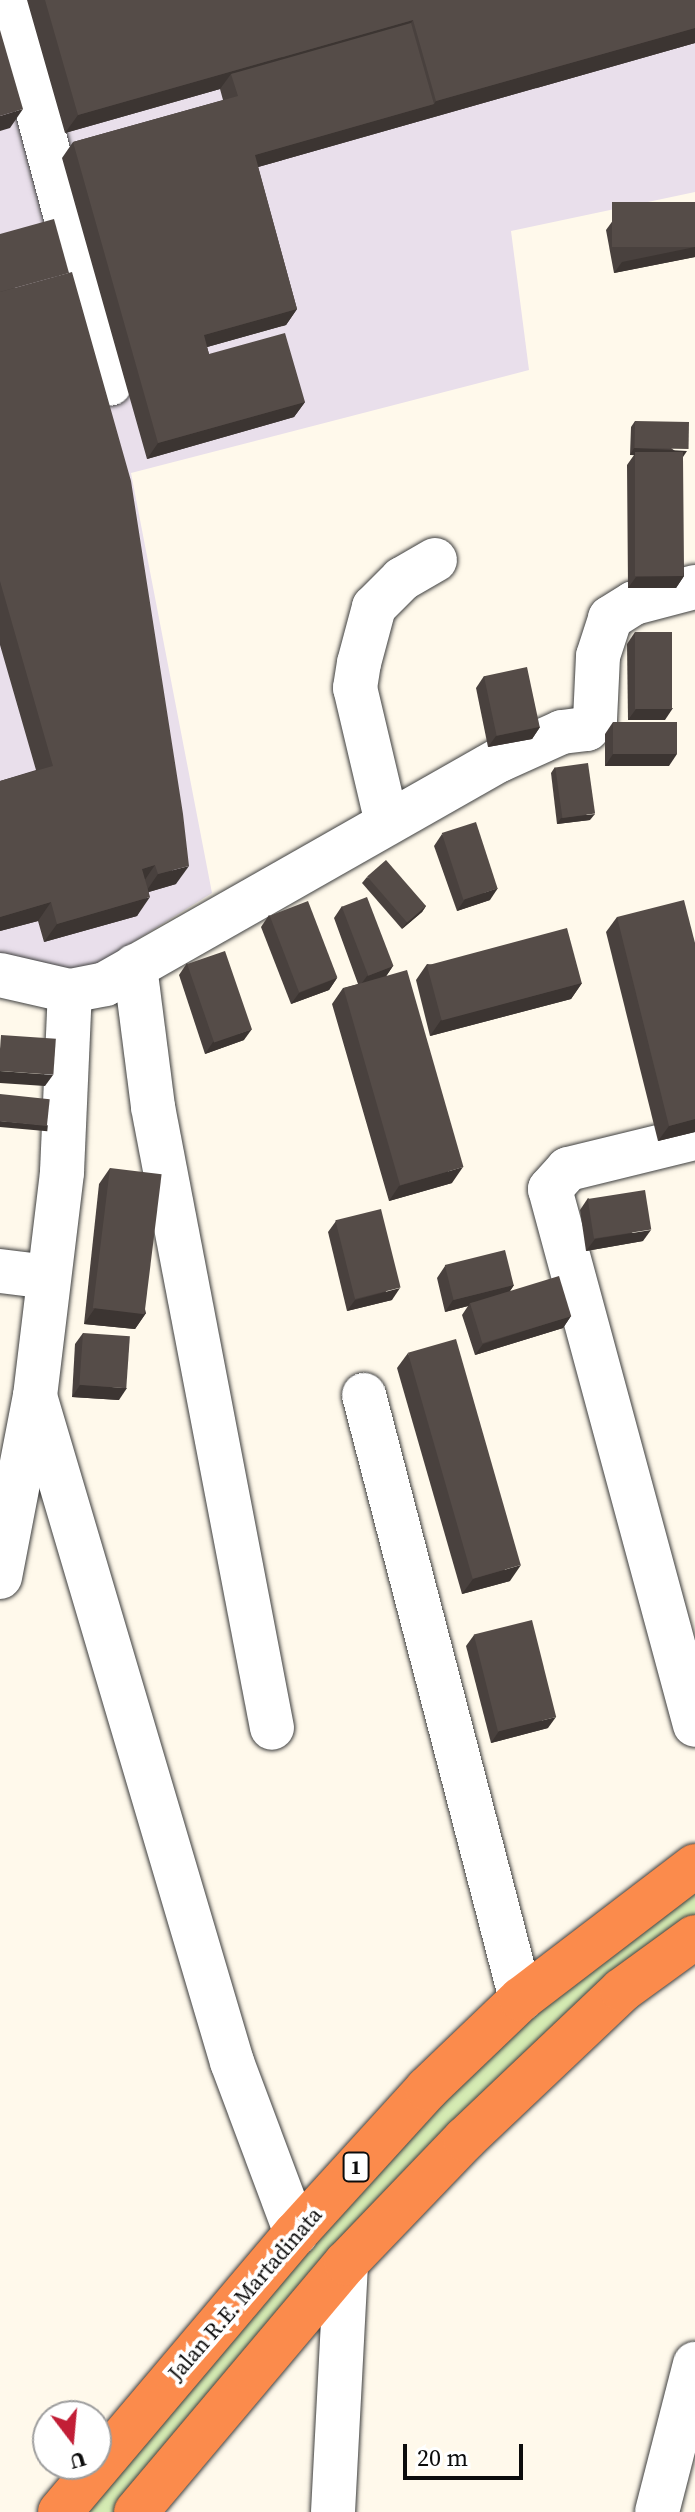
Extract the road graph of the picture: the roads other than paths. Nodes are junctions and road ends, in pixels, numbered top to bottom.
1 (8, 0) edge
2 (110, 384) dead end
3 (435, 560) dead end
4 (695, 587) edge
5 (387, 823) junction
6 (135, 966) junction
7 (0, 975) edge
8 (70, 991) junction
9 (695, 1138) edge
10 (0, 1271) edge
11 (49, 1277) junction
12 (364, 1395) dead end
13 (35, 1396) junction
14 (0, 1577) edge
15 (695, 1725) edge
16 (272, 1728) dead end
17 (695, 1866) edge
18 (695, 1937) edge
19 (521, 1999) junction
20 (296, 2233) junction
21 (346, 2263) junction
22 (695, 2364) edge
23 (60, 2512) edge
24 (136, 2512) edge
25 (333, 2512) edge
26 (657, 2512) edge

1 - 2 street
3 - 5 street
4 - 5 street
5 - 6 street
6 - 8 street
6 - 16 street
7 - 8 street
8 - 11 street
9 - 15 street
10 - 11 street
11 - 13 street
12 - 19 street
13 - 14 street
13 - 20 street
17 - 19 highway, Jalan R.E. Martadinata / 1
18 - 21 highway
19 - 20 highway, Jalan R.E. Martadinata / 1
20 - 23 highway, Jalan R.E. Martadinata / 1
21 - 24 highway
21 - 25 street
22 - 26 street

